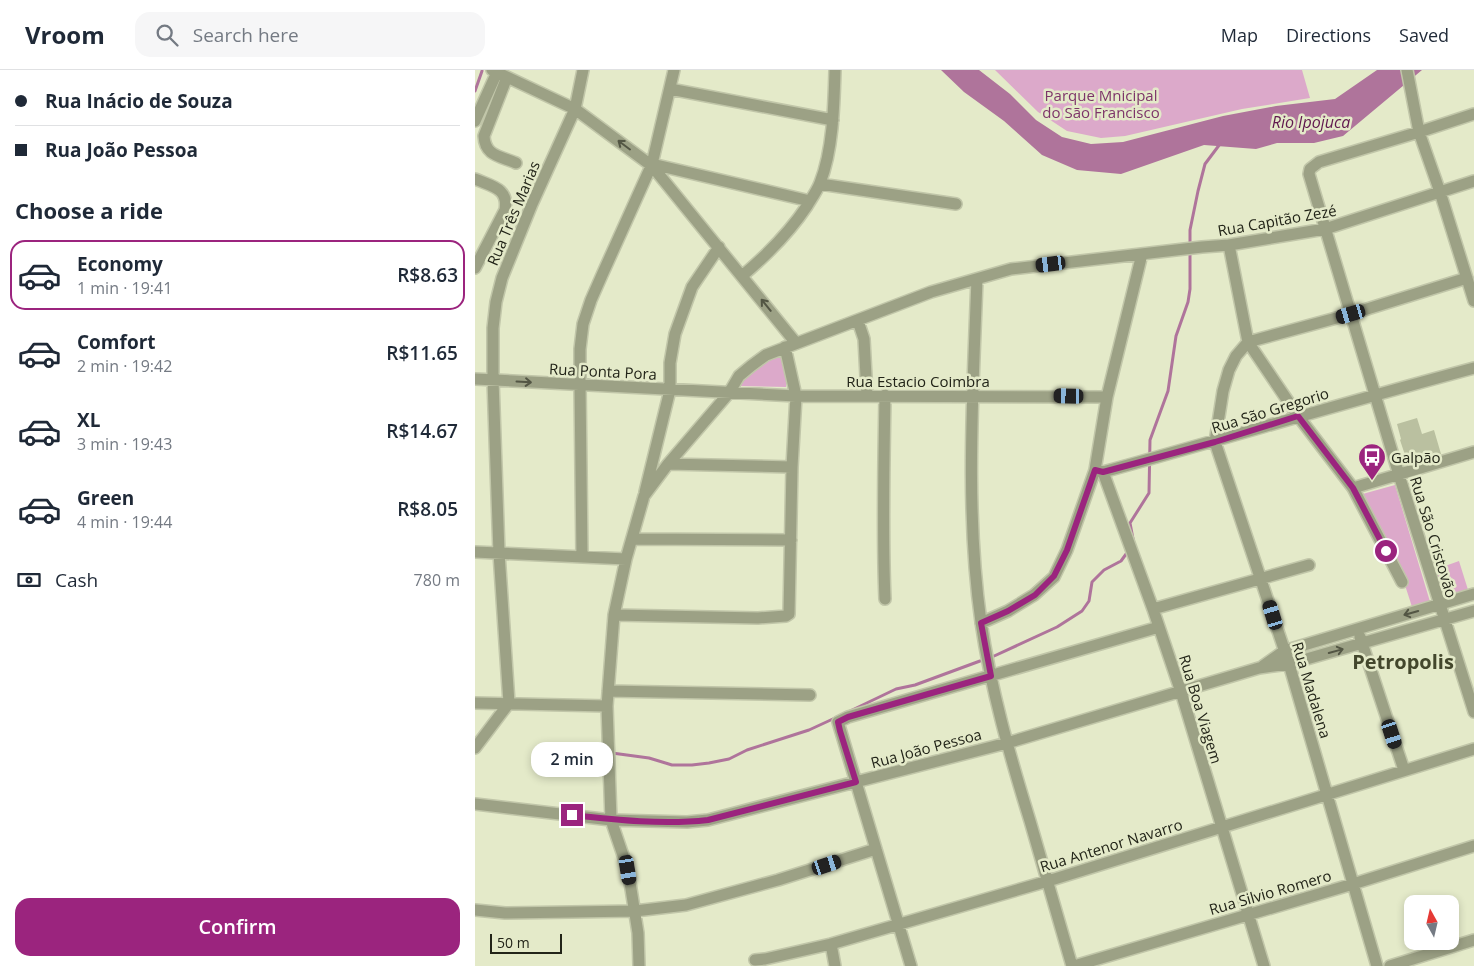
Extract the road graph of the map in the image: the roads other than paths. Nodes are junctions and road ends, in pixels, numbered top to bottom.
1 (583, 70) edge
2 (674, 70) edge
3 (835, 70) edge
4 (1407, 70) edge
5 (499, 72) edge
6 (670, 89) junction
7 (575, 109) junction
8 (1474, 114) edge
9 (833, 120) junction
10 (475, 121) edge
11 (1419, 132) junction
12 (516, 163) dead end
13 (652, 165) junction
14 (475, 179) edge
15 (1474, 181) edge
16 (820, 184) junction
17 (1441, 192) junction
18 (810, 201) junction
19 (956, 204) dead end
20 (1325, 229) junction
21 (1229, 245) junction
22 (719, 248) junction
23 (1142, 254) junction
24 (475, 268) edge
25 (742, 276) junction
26 (1467, 278) junction
27 (977, 279) junction
28 (1474, 301) edge
29 (1351, 314) junction
30 (858, 320) junction
31 (1248, 342) junction
32 (791, 345) junction
33 (1474, 368) edge
34 (475, 379) edge
35 (493, 380) junction
36 (580, 385) junction
37 (670, 390) junction
38 (729, 393) junction
39 (885, 395) junction
40 (973, 395) junction
41 (1375, 395) junction
42 (796, 396) junction
43 (867, 396) junction
44 (1107, 397) junction
45 (1298, 416) junction
46 (1215, 442) junction
47 (1474, 452) edge
48 (668, 464) junction
49 (792, 467) junction
50 (1099, 471) junction
51 (1399, 474) junction
52 (1353, 488) junction
53 (644, 496) junction
54 (632, 539) junction
55 (791, 540) junction
56 (475, 552) edge
57 (499, 553) junction
58 (582, 557) junction
59 (626, 559) junction
60 (1309, 565) dead end
61 (1262, 579) junction
62 (1403, 582) dead end
63 (1474, 594) edge
64 (885, 599) dead end
65 (1440, 605) junction
66 (1153, 609) junction
67 (1474, 611) edge
68 (615, 615) junction
69 (1445, 619) junction
70 (981, 623) junction
71 (1159, 627) junction
72 (1357, 629) junction
73 (1363, 644) junction
74 (1284, 651) junction
75 (1289, 664) junction
76 (1259, 668) junction
77 (991, 676) junction
78 (608, 691) junction
79 (1181, 692) junction
80 (810, 695) dead end
81 (475, 703) edge
82 (509, 703) junction
83 (607, 706) junction
84 (1474, 712) edge
85 (1007, 743) junction
86 (475, 748) edge
87 (1474, 749) edge
88 (1404, 770) junction
89 (856, 782) junction
90 (1327, 795) junction
91 (475, 804) edge
92 (611, 820) junction
93 (1221, 826) junction
94 (1474, 846) edge
95 (876, 849) junction
96 (1048, 881) junction
97 (1353, 884) junction
98 (475, 910) edge
99 (635, 911) junction
100 (1248, 915) junction
101 (899, 924) junction
102 (1474, 940) edge
103 (831, 944) junction
104 (755, 960) dead end
105 (639, 966) edge
106 (835, 966) edge
107 (911, 966) edge
108 (1073, 966) edge
109 (1263, 966) edge
110 (1377, 966) edge
111 (1390, 966) edge

1 - 7 street, Rua Três Marias
2 - 6 street
3 - 9 street
4 - 11 street
5 - 7 street
5 - 10 street
5 - 12 street
6 - 9 street
6 - 13 street
13 -> 7 street
7 - 35 street, Rua Três Marias
8 - 11 street
9 - 16 street
11 - 17 street
11 - 20 street, Rua São Cristovão
13 - 18 street
13 - 22 street
13 - 36 street
14 - 24 street
15 - 17 street, Rua Capitão Zezé
16 - 18 street
16 - 19 street
17 - 20 street, Rua Capitão Zezé
17 - 26 street
18 - 25 street
20 - 21 street, Rua Capitão Zezé
20 - 29 street, Rua São Cristovão
21 - 23 street, Rua Capitão Zezé
21 - 31 street
22 - 25 street
22 - 37 street
23 - 27 street, Rua Capitão Zezé
23 - 44 street
32 -> 25 street
26 - 28 street
26 - 29 street
27 - 30 street, Rua Capitão Zezé
27 - 40 street
29 - 31 street
29 - 41 street, Rua São Cristovão
30 - 32 street, Rua Capitão Zezé
30 - 43 street
31 - 45 street
31 - 46 street, Rua Madalena
32 - 38 street, Rua Capitão Zezé
32 - 42 street
33 - 41 street, Rua São Gregorio
34 - 35 street, Rua Ponta Pora
35 -> 36 street, Rua Ponta Pora
35 - 57 street, Rua Três Marias
36 - 37 street, Rua Ponta Pora
36 - 58 street
37 - 38 street, Rua Ponta Pora
37 - 53 street
38 - 42 street, Rua Estacio Coimbra
38 - 48 street, Rua Capitão Zezé
39 - 40 street, Rua Estacio Coimbra
39 - 43 street, Rua Estacio Coimbra
39 - 64 street
40 - 44 street, Rua Estacio Coimbra
40 - 70 street
41 - 45 street, Rua São Gregorio
41 - 51 street, Rua São Cristovão
42 - 43 street, Rua Estacio Coimbra
42 - 49 street
44 - 50 street
45 - 46 street, Rua São Gregorio
45 - 52 street
46 - 50 street, Rua São Gregorio
46 - 61 street, Rua Madalena
47 - 51 street
48 - 49 street
48 - 53 street, Rua Capitão Zezé
49 - 55 street
50 - 66 street, Rua Boa Viagem
50 - 70 street
51 - 52 street
51 - 65 street, Rua São Cristovão
52 - 62 street
53 - 54 street
54 - 55 street
54 - 59 street
55 - 68 street
56 - 57 street
57 - 58 street
57 - 82 street, Rua Três Marias
58 - 59 street
59 - 68 street
60 - 61 street
61 - 66 street
61 - 74 street, Rua Madalena
63 - 65 street, Rua João Pessoa
65 - 69 street, Rua São Cristovão
65 -> 72 street, Rua João Pessoa
66 - 71 street, Rua Boa Viagem
67 - 69 street, Rua João Pessoa
68 - 78 street
69 - 73 street, Rua João Pessoa
69 - 84 street, Rua São Cristovão
70 - 77 street
71 - 77 street
71 - 79 street, Rua Boa Viagem
72 - 73 street
72 - 74 street, Rua João Pessoa
75 -> 73 street, Rua João Pessoa
73 - 88 street
74 - 75 street, Rua Madalena
74 - 76 street, Rua João Pessoa
75 - 76 street, Rua João Pessoa
75 - 90 street, Rua Madalena
76 - 79 street, Rua João Pessoa
77 - 85 street
77 - 89 street
78 - 80 street
78 - 83 street
79 - 85 street, Rua João Pessoa
79 - 93 street, Rua Boa Viagem
81 - 82 street
82 - 83 street
82 - 86 street
83 - 92 street
85 - 89 street, Rua João Pessoa
85 - 96 street
87 - 88 street, Rua Antenor Navarro
88 - 90 street, Rua Antenor Navarro
89 - 92 street, Rua João Pessoa
89 - 95 street
90 - 93 street, Rua Antenor Navarro
90 - 97 street, Rua Madalena
91 - 92 street, Rua João Pessoa
92 - 99 street
93 - 96 street, Rua Antenor Navarro
93 - 100 street, Rua Boa Viagem
94 - 97 street, Rua Silvio Romero
95 - 99 street
95 - 101 street
96 - 101 street, Rua Antenor Navarro
96 - 108 street
97 - 100 street, Rua Silvio Romero
97 - 110 street, Rua Madalena
98 - 99 street
99 - 105 street
100 - 108 street, Rua Silvio Romero
100 - 109 street, Rua Boa Viagem
101 - 103 street, Rua Antenor Navarro
101 - 107 street
102 - 111 street
103 - 104 street, Rua Antenor Navarro
103 - 106 street

